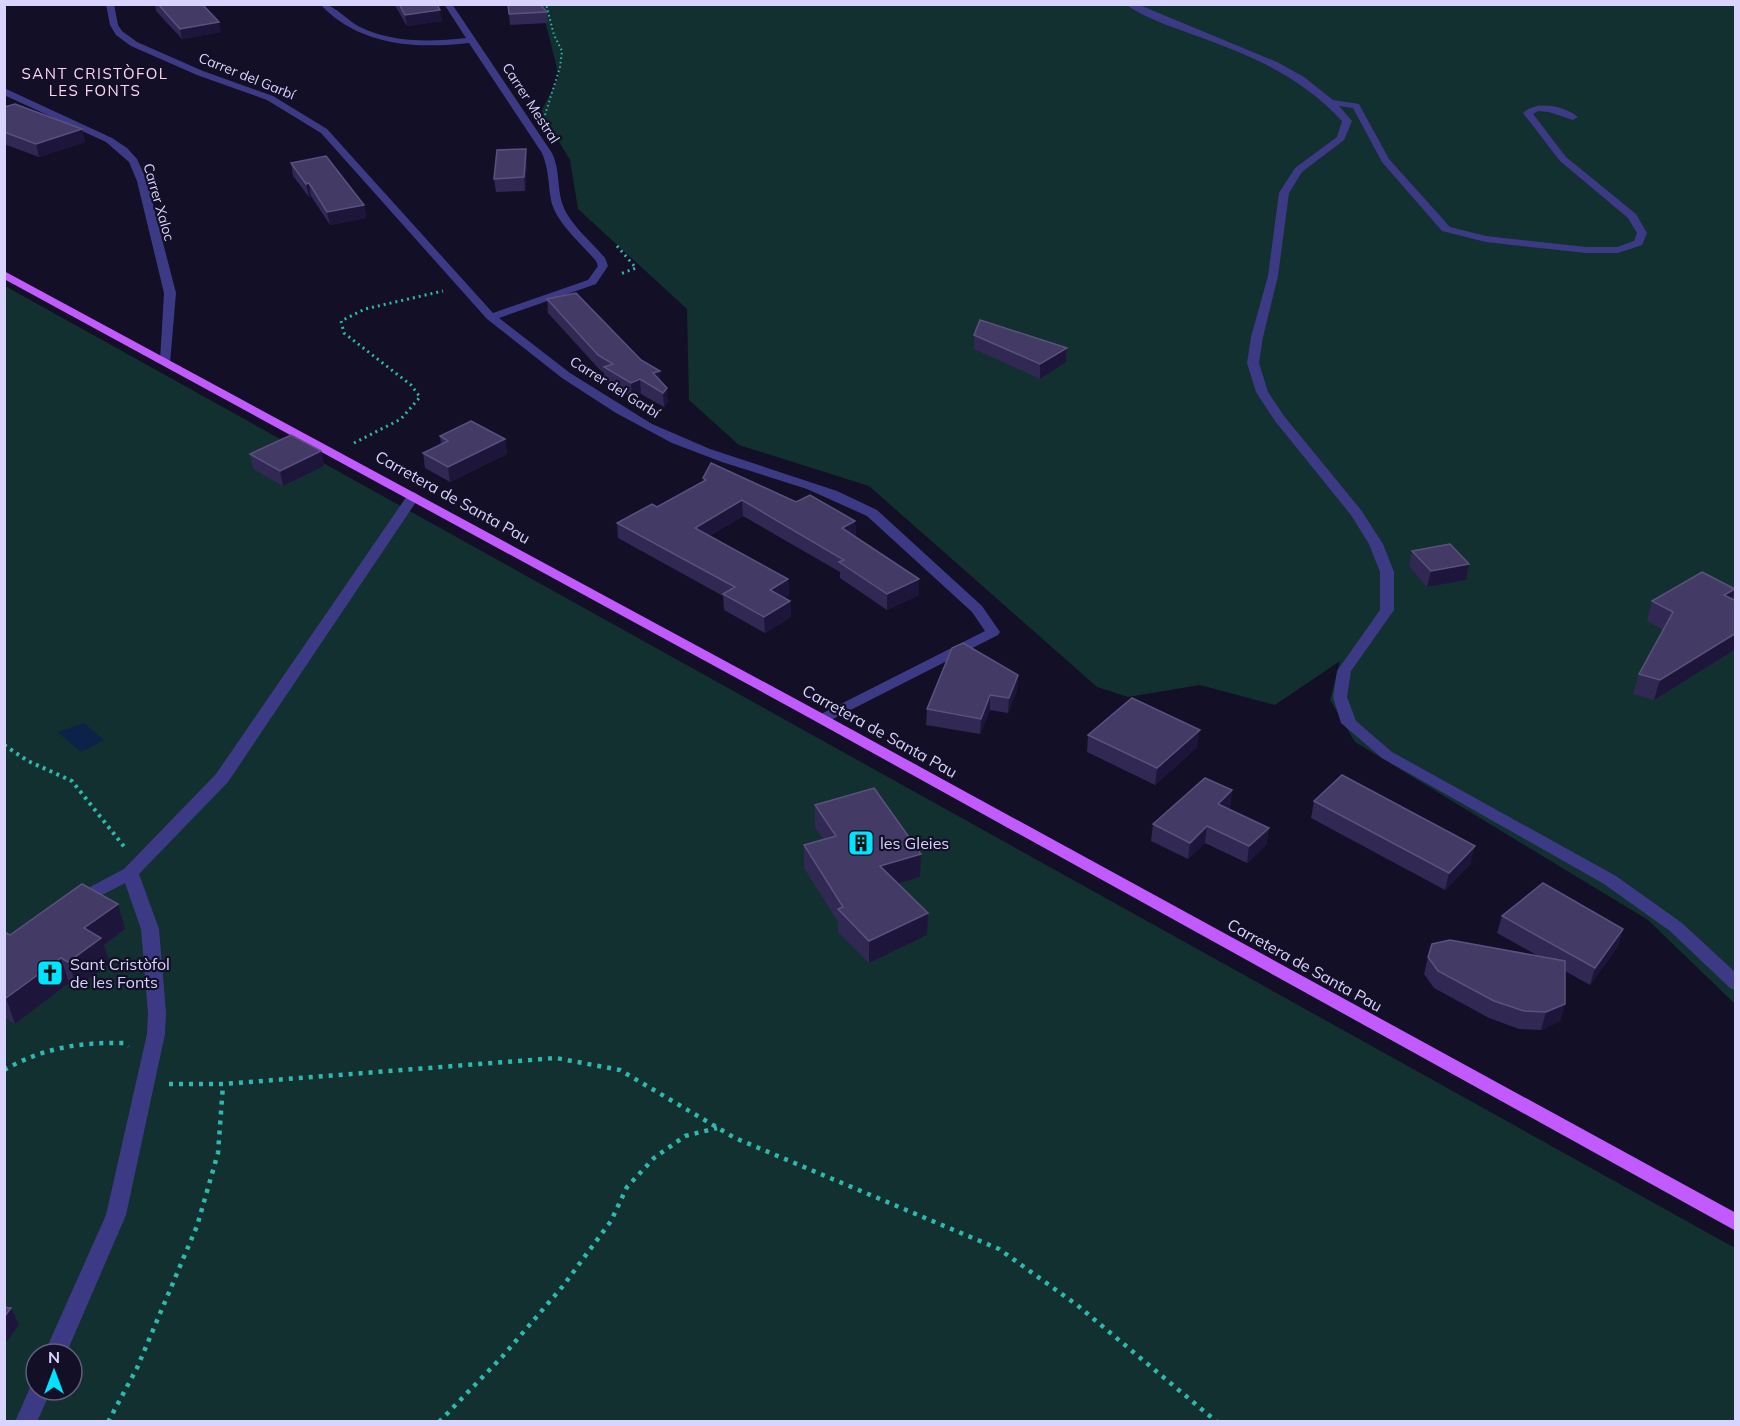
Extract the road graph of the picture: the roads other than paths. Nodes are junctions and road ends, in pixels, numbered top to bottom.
1 (110, 4) edge
2 (324, 4) edge
3 (448, 4) edge
4 (1129, 4) edge
5 (471, 40) junction
6 (4, 91) edge
7 (1334, 104) junction
8 (1573, 117) dead end
9 (4, 274) edge
10 (491, 317) junction
11 (166, 361) junction
12 (414, 496) junction
13 (822, 720) junction
14 (130, 873) junction
15 (67, 906) edge
16 (1736, 984) edge
17 (1736, 1223) edge
18 (61, 1342) edge
19 (35, 1402) edge
20 (26, 1422) edge

1 - 10 street, Carrer del Garbí
2 - 5 street
3 - 5 street, Carrer Mestral
4 - 7 street
5 - 10 street, Carrer Mestral
6 - 11 street, Carrer Xaloc
7 - 8 street
7 - 16 street
9 - 11 main road, Carretera de Santa Pau
10 - 13 street, Carrer del Garbí
11 - 12 main road, Carretera de Santa Pau
12 - 13 main road, Carretera de Santa Pau
12 - 14 street
13 - 17 main road, Carretera de Santa Pau
14 - 15 street
14 - 18 street
19 - 20 street

